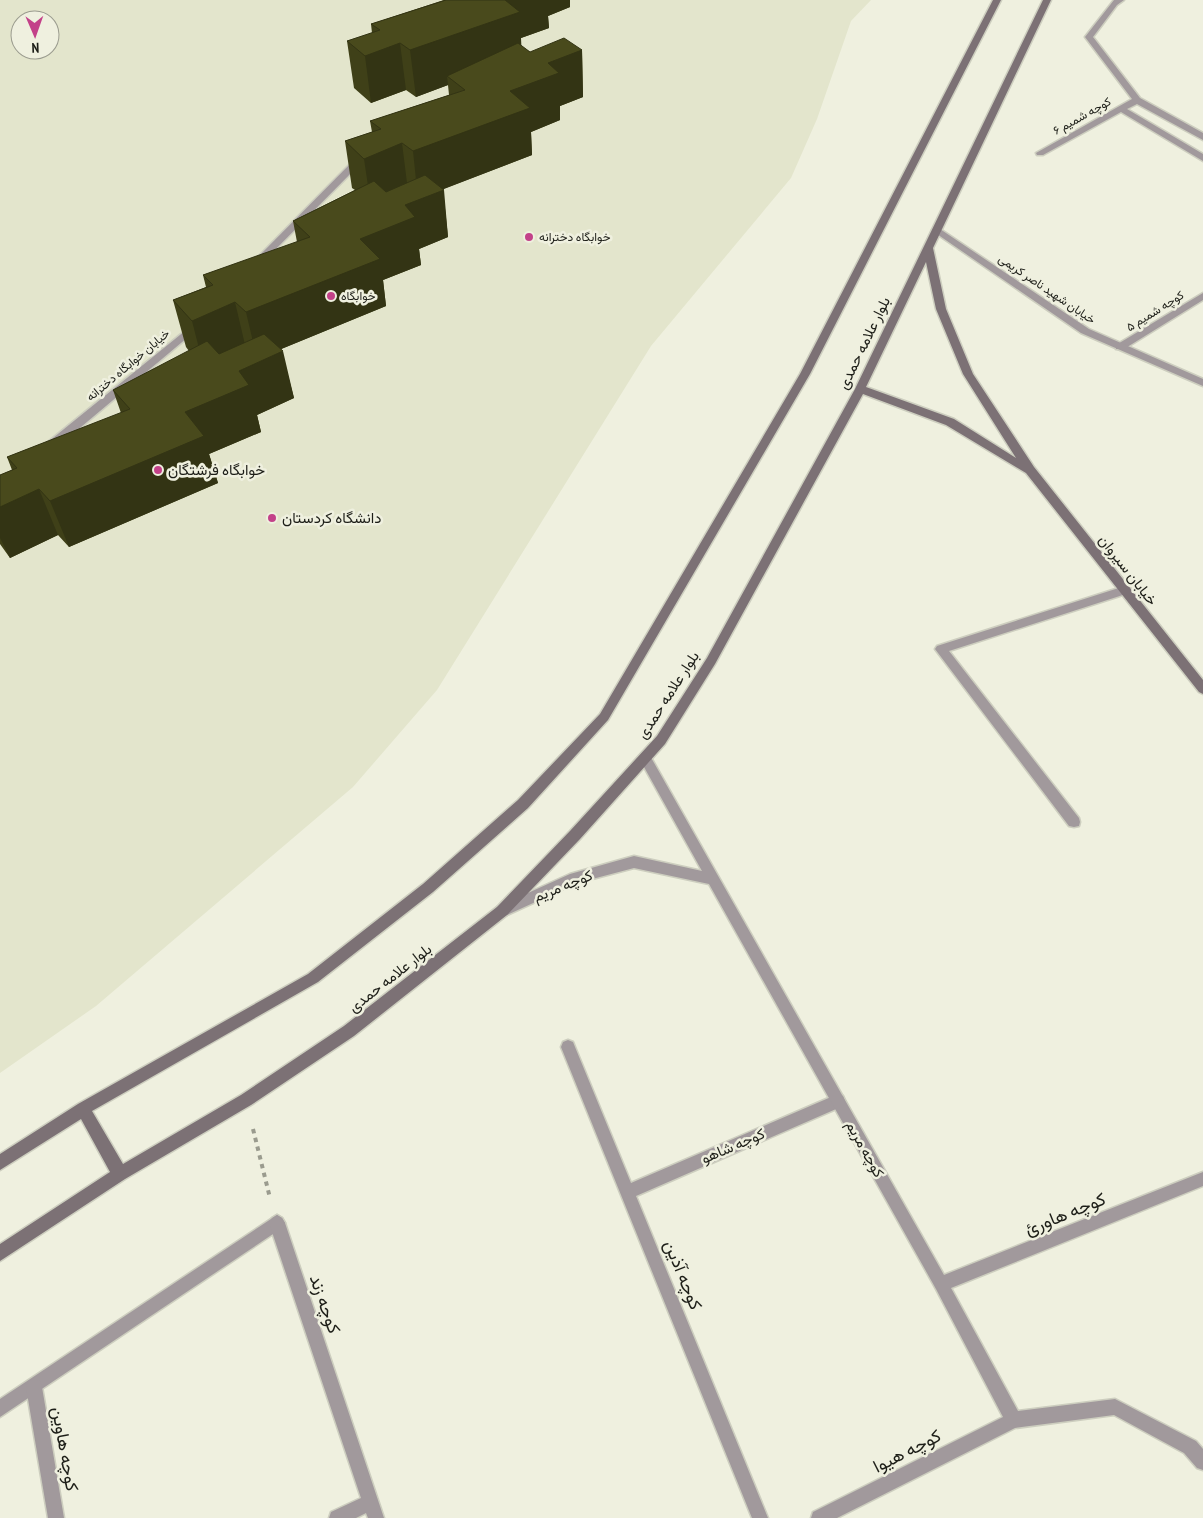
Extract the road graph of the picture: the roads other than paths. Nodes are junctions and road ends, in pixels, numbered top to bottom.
1 (997, 0) edge
2 (1047, 0) edge
3 (1120, 0) edge
4 (1137, 100) junction
5 (1121, 109) junction
6 (1203, 137) edge
7 (371, 148) edge
8 (1040, 153) dead end
9 (1203, 158) edge
10 (937, 230) junction
11 (928, 248) junction
12 (251, 270) edge
13 (1203, 296) edge
14 (204, 317) edge
15 (1120, 347) junction
16 (1203, 383) edge
17 (860, 389) junction
18 (46, 450) edge
19 (1030, 470) junction
20 (1124, 590) junction
21 (1203, 689) edge
22 (645, 758) junction
23 (1074, 822) dead end
24 (713, 879) junction
25 (502, 911) junction
26 (568, 1048) dead end
27 (838, 1101) junction
28 (83, 1109) junction
29 (0, 1163) edge
30 (120, 1174) junction
31 (1203, 1179) edge
32 (627, 1192) junction
33 (0, 1253) edge
34 (942, 1284) junction
35 (34, 1387) junction
36 (0, 1410) edge
37 (1014, 1420) junction
38 (1203, 1462) edge
39 (374, 1510) edge
40 (56, 1518) edge
41 (337, 1518) edge
42 (760, 1518) edge
43 (819, 1518) edge

1 - 28 main road
2 - 10 main road, بلوار علامه حمدی
3 - 4 street
4 - 5 street, کوچه شمیم ۶
4 - 6 street
5 - 8 street, کوچه شمیم ۶
5 - 9 street
7 - 12 street
10 - 11 main road, بلوار علامه حمدی
10 - 15 street, خیابان شهید ناصر کریمی
11 - 17 main road, بلوار علامه حمدی
11 - 19 main road, خیابان سیروان
13 - 15 street, کوچه شمیم ۵
14 - 18 street, خیابان خوابگاه دخترانه
15 - 16 street, خیابان شهید ناصر کریمی
17 - 19 main road
17 - 22 main road, بلوار علامه حمدی
19 - 20 main road, خیابان سیروان
20 - 21 main road, خیابان سیروان
20 - 23 street
22 - 24 street, کوچه مریم
22 - 25 main road, بلوار علامه حمدی
24 - 25 street, کوچه مریم
24 - 27 street, کوچه مریم
25 - 30 main road, بلوار علامه حمدی
26 - 32 street, کوچه آذین
27 - 32 street, کوچه شاهو
27 - 34 street, کوچه مریم
28 - 29 main road
28 - 30 main road
30 - 33 main road, بلوار علامه حمدی
31 - 34 street, کوچه هاورئ
32 - 42 street, کوچه آذین
34 - 37 street, کوچه مریم
35 - 36 street
35 - 39 street, کوچه زند
35 - 40 street, کوچه هاوین
37 - 38 street, کوچه هیوا
37 - 43 street, کوچه هیوا
39 - 41 street

